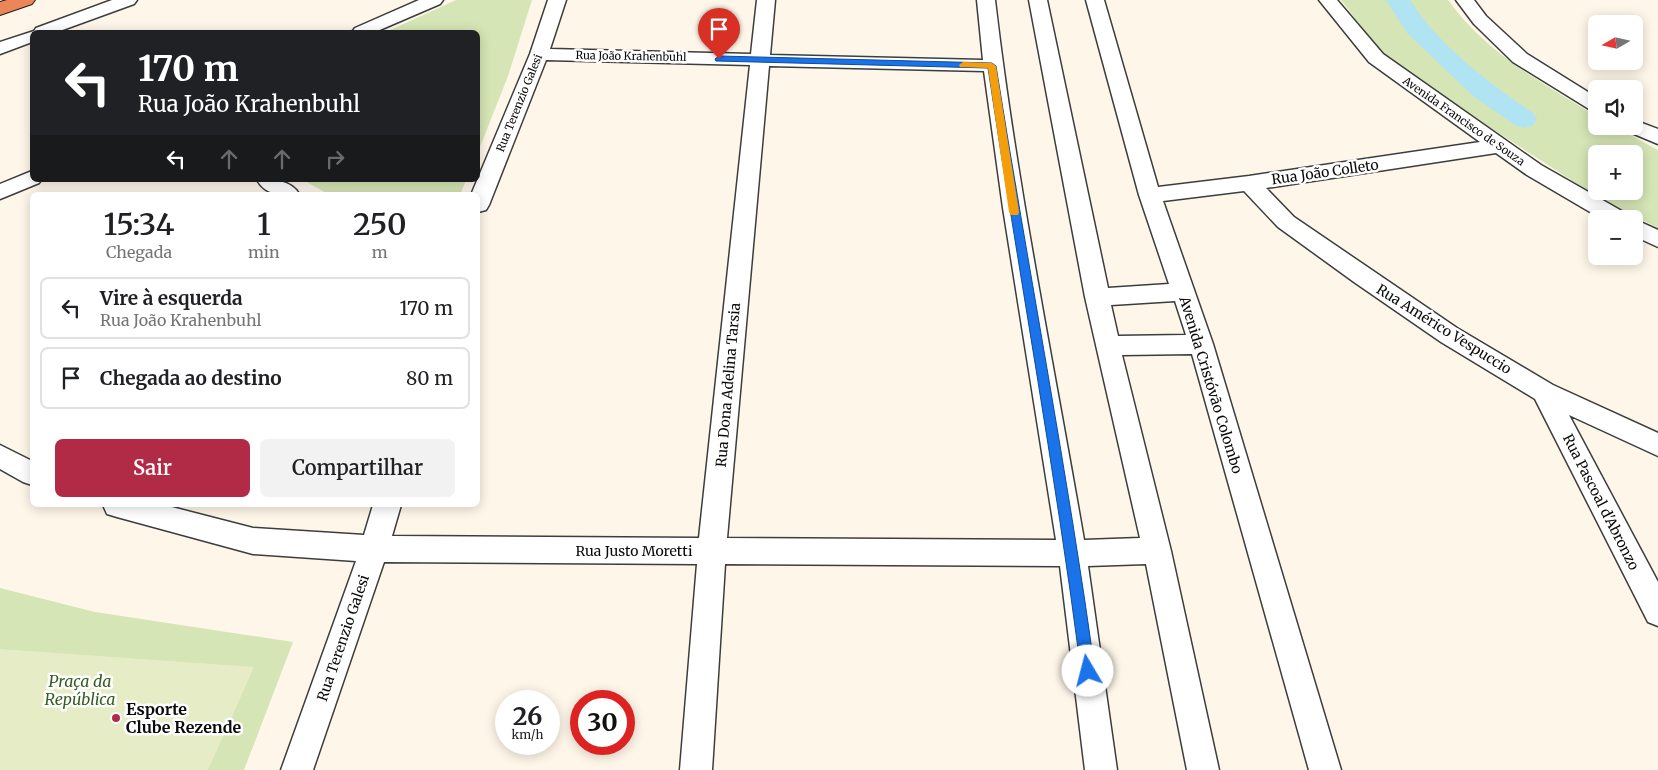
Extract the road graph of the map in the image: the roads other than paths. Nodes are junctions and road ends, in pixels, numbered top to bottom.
1 (25, 0) edge
2 (128, 0) edge
3 (434, 0) edge
4 (556, 0) edge
5 (766, 0) edge
6 (986, 0) edge
7 (1038, 0) edge
8 (1095, 0) edge
9 (1328, 0) edge
10 (1465, 0) edge
11 (0, 9) edge
12 (47, 30) edge
13 (366, 30) edge
14 (30, 37) edge
15 (0, 48) edge
16 (539, 54) junction
17 (759, 60) junction
18 (992, 66) junction
19 (1588, 100) edge
20 (1643, 130) edge
21 (1658, 137) edge
22 (1499, 146) junction
23 (30, 179) edge
24 (270, 182) edge
25 (1250, 183) junction
26 (0, 192) edge
27 (285, 192) edge
28 (1150, 195) junction
29 (480, 200) edge
30 (1603, 210) edge
31 (1643, 232) edge
32 (1658, 239) edge
33 (1182, 292) junction
34 (1097, 297) junction
35 (1201, 344) junction
36 (1108, 346) junction
37 (1544, 392) junction
38 (1658, 445) edge
39 (0, 456) edge
40 (30, 473) edge
41 (125, 507) edge
42 (386, 507) edge
43 (374, 549) junction
44 (712, 551) junction
45 (1156, 551) junction
46 (1072, 553) junction
47 (1658, 612) edge
48 (296, 770) edge
49 (696, 770) edge
50 (1101, 770) edge
51 (1203, 770) edge
52 (1325, 770) edge

1 - 11 highway
2 - 12 street
3 - 13 street
4 - 16 street, Rua Terenzio Galesi
5 - 17 street, Rua Dona Adelina Tarsia
6 - 18 street
7 - 34 street
8 - 28 street, Avenida Cristóvão Colombo
9 - 22 street, Avenida Francisco de Souza
10 - 19 street
14 - 15 street
16 - 17 street, Rua João Krahenbuhl
16 - 29 street, Rua Terenzio Galesi
17 - 18 street, Rua João Krahenbuhl
17 - 44 street, Rua Dona Adelina Tarsia
18 - 46 street
20 - 21 street
22 - 25 street, Rua João Colleto
22 - 30 street, Avenida Francisco de Souza
23 - 26 street
24 - 27 street
25 - 28 street, Rua João Colleto
25 - 37 street, Rua Américo Vespuccio
28 - 33 street, Avenida Cristóvão Colombo
31 - 32 street
33 - 34 street
33 - 35 street, Avenida Cristóvão Colombo
34 - 36 street
35 - 36 street
35 - 52 street, Avenida Cristóvão Colombo
36 - 45 street
37 - 38 street, Rua Américo Vespuccio
37 - 47 street, Rua Pascoal d'Abronzo
39 - 40 street
41 - 43 street, Rua Justo Moretti
42 - 43 street, Rua Terenzio Galesi
43 - 44 street, Rua Justo Moretti
43 - 48 street, Rua Terenzio Galesi
44 - 46 street, Rua Justo Moretti
44 - 49 street, Rua Dona Adelina Tarsia
45 - 46 street, Rua Justo Moretti
45 - 51 street
46 - 50 street

